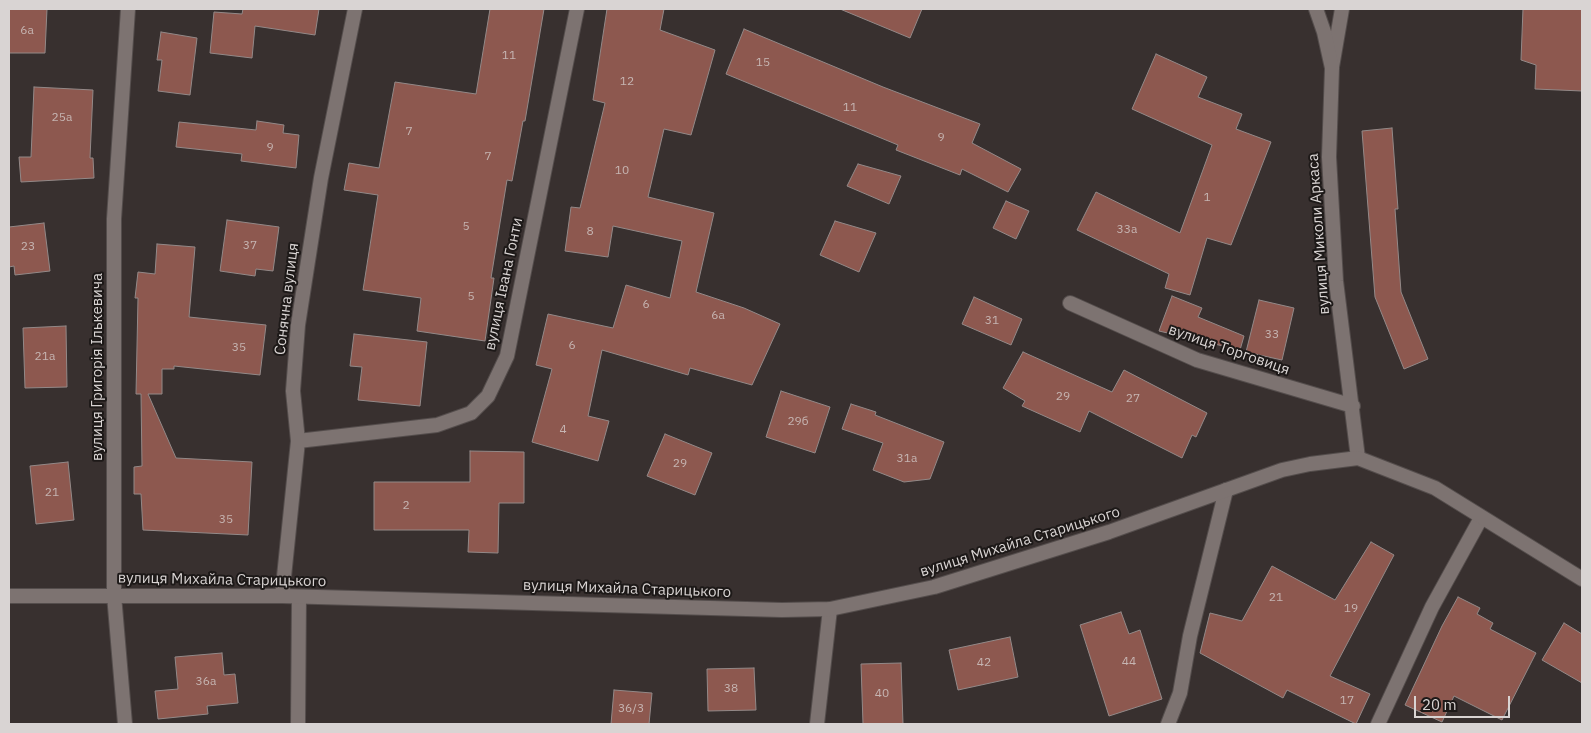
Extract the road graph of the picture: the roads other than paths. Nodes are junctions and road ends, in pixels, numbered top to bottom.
1 (128, 9) edge
2 (355, 9) edge
3 (577, 9) edge
4 (1316, 9) edge
5 (1342, 9) edge
6 (1332, 68) junction
7 (1070, 303) dead end
8 (1353, 406) junction
9 (298, 441) junction
10 (1358, 458) junction
11 (1226, 490) junction
12 (1481, 518) junction
13 (1582, 579) edge
14 (114, 595) junction
15 (9, 596) edge
16 (282, 596) junction
17 (299, 597) junction
18 (830, 609) junction
19 (125, 724) edge
20 (298, 724) edge
21 (817, 724) edge
22 (1168, 724) edge
23 (1378, 724) edge

1 - 14 street, вулиця Григорія Ількевича
2 - 9 street, Сонячна вулиця
3 - 9 street, вулиця Івана Гонти
4 - 6 street, вулиця Миколи Аркаса
5 - 6 street
6 - 8 street, вулиця Миколи Аркаса
7 - 8 street, вулиця Торговиця
8 - 10 street, вулиця Миколи Аркаса
9 - 16 street, Сонячна вулиця
10 - 11 street, вулиця Михайла Старицького
10 - 12 street
11 - 18 street, вулиця Михайла Старицького
11 - 22 street
12 - 13 street
12 - 23 street
14 - 15 street, вулиця Михайла Старицького
14 - 16 street, вулиця Михайла Старицького
14 - 19 street, вулиця Григорія Ількевича
16 - 17 street, вулиця Михайла Старицького
17 - 18 street, вулиця Михайла Старицького
17 - 20 street
18 - 21 street

